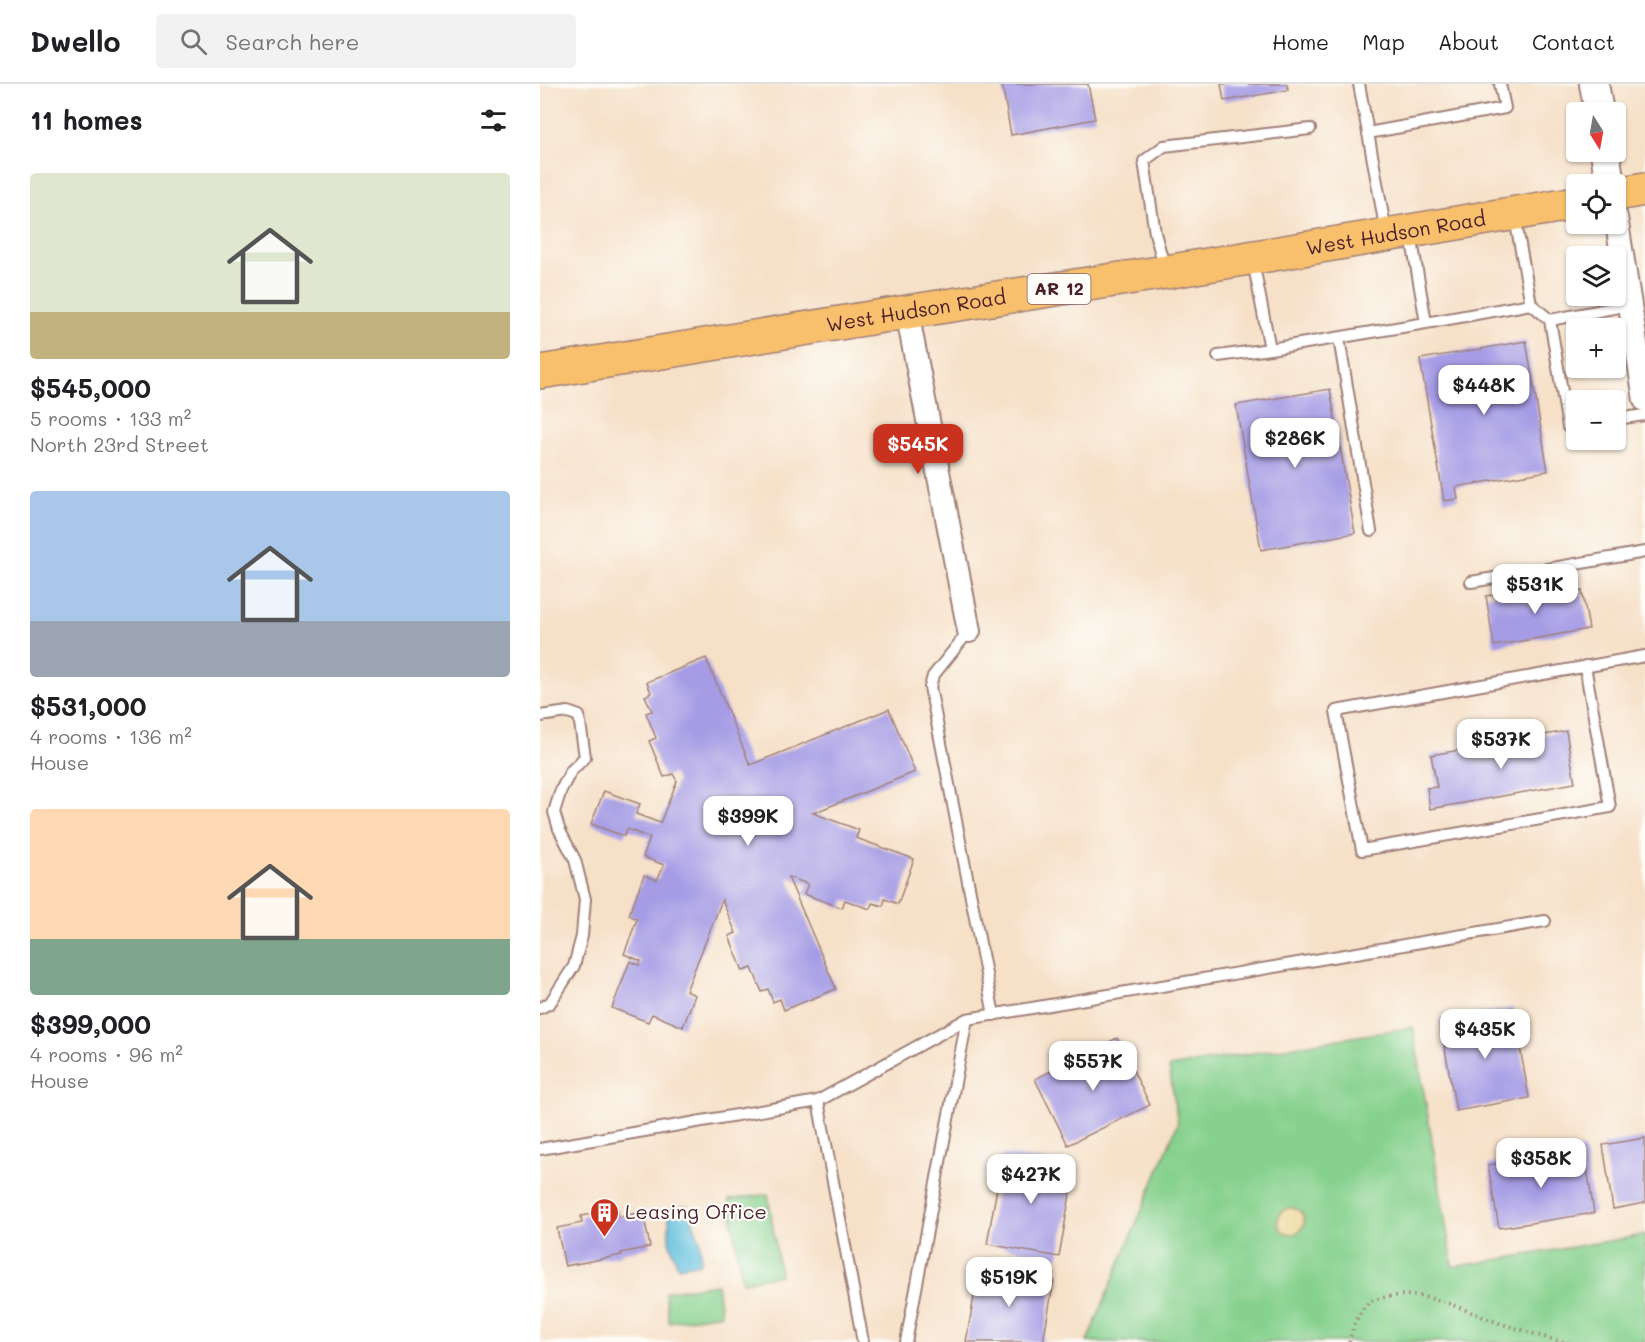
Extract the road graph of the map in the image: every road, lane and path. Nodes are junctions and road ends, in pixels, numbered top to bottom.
1 (1359, 84) edge
2 (1500, 84) edge
3 (1594, 84) edge
4 (1597, 102) edge
5 (1310, 129) dead end
6 (1368, 133) junction
7 (1645, 189) edge
8 (1626, 192) edge
9 (1566, 205) edge
10 (1515, 214) junction
11 (1398, 233) junction
12 (1618, 234) edge
13 (1252, 258) junction
14 (1166, 272) junction
15 (1531, 304) junction
16 (1629, 305) junction
17 (907, 312) junction
18 (1550, 320) junction
19 (1426, 323) junction
20 (1339, 338) junction
21 (1270, 349) junction
22 (1218, 356) dead end
23 (540, 372) edge
24 (1645, 400) edge
25 (1566, 415) edge
26 (1645, 415) edge
27 (1626, 418) edge
28 (1371, 531) dead end
29 (1645, 552) edge
30 (1471, 582) dead end
31 (969, 631) joint
32 (1645, 656) edge
33 (1585, 666) junction
34 (540, 716) edge
35 (1545, 921) dead end
36 (540, 1008) edge
37 (994, 1015) junction
38 (967, 1019) junction
39 (818, 1101) junction
40 (540, 1149) edge
41 (863, 1342) edge
42 (906, 1342) edge
43 (1349, 1342) edge
44 (1563, 1342) edge

1 - 6 lane
2 - 6 lane
3 - 4 street
5 - 14 lane
6 - 11 lane
7 - 8 highway
9 - 10 highway, West Hudson Road / AR 12
10 - 11 highway, West Hudson Road / AR 12
10 - 15 lane
11 - 13 highway, West Hudson Road / AR 12
11 - 19 lane
12 - 16 street
13 - 14 highway, West Hudson Road / AR 12
13 - 21 lane
14 - 17 highway, West Hudson Road / AR 12
15 - 18 lane
15 - 19 lane
16 - 18 lane
16 - 24 street
17 - 23 highway, West Hudson Road / AR 12
17 - 31 street
18 - 25 lane
19 - 20 lane
20 - 21 lane
20 - 28 lane
21 - 22 lane
26 - 27 lane
29 - 30 lane
31 - 37 lane
32 - 33 lane
33 - 33 lane
34 - 36 lane
35 - 37 lane
37 - 38 lane
38 - 39 lane
38 - 42 lane
39 - 40 lane
39 - 41 lane
43 - 44 path

